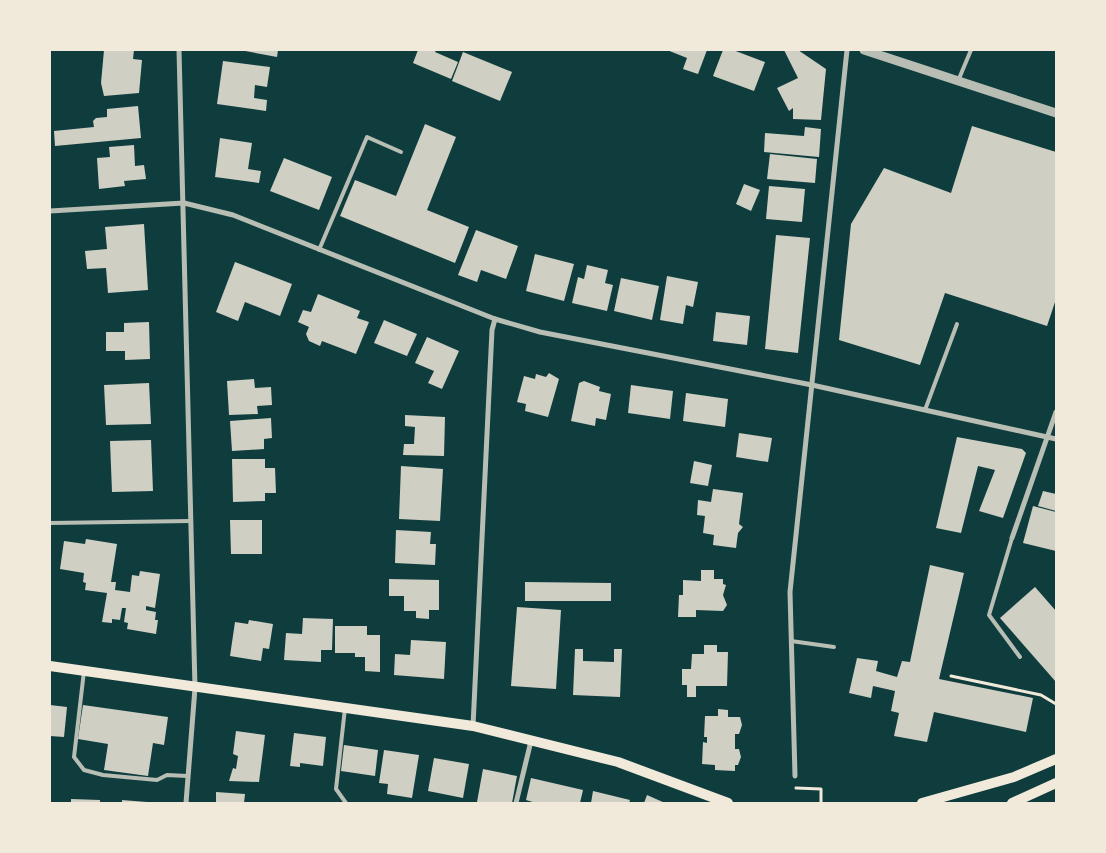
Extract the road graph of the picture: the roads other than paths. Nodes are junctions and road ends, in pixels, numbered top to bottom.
1 (179, 50) edge
2 (847, 50) edge
3 (864, 50) edge
4 (971, 50) edge
5 (958, 81) junction
6 (1056, 113) edge
7 (401, 152) dead end
8 (184, 203) junction
9 (50, 211) edge
10 (319, 250) junction
11 (495, 319) junction
12 (957, 324) dead end
13 (812, 385) junction
14 (925, 410) junction
15 (1056, 412) edge
16 (1048, 436) junction
17 (1056, 438) edge
18 (191, 521) junction
19 (50, 522) edge
20 (1012, 538) joint
21 (791, 641) junction
22 (834, 647) dead end
23 (1020, 657) dead end
24 (50, 666) edge
25 (84, 671) junction
26 (195, 688) junction
27 (345, 708) junction
28 (473, 726) junction
29 (531, 741) junction
30 (1056, 760) edge
31 (187, 776) junction
32 (795, 776) road end
33 (1056, 784) edge
34 (186, 803) edge
35 (346, 803) edge
36 (516, 803) edge
37 (728, 803) edge
38 (922, 803) edge
39 (1012, 803) edge

1 - 8 street
2 - 13 street
3 - 5 street
4 - 5 lane
5 - 6 street
7 - 10 lane
8 - 9 street
8 - 10 street
8 - 18 street
10 - 11 street
11 - 13 street
11 - 28 street
12 - 14 lane
13 - 14 street
13 - 21 street
14 - 16 street
15 - 16 street
16 - 17 street
16 - 20 street
18 - 19 lane
18 - 26 street
20 - 23 lane
21 - 22 lane
21 - 32 street
24 - 25 main road
25 - 26 main road
25 - 31 lane
26 - 27 main road
26 - 31 street
27 - 28 main road
27 - 35 lane
28 - 29 main road
29 - 36 street
29 - 37 main road
30 - 38 main road
31 - 34 street
33 - 39 main road

